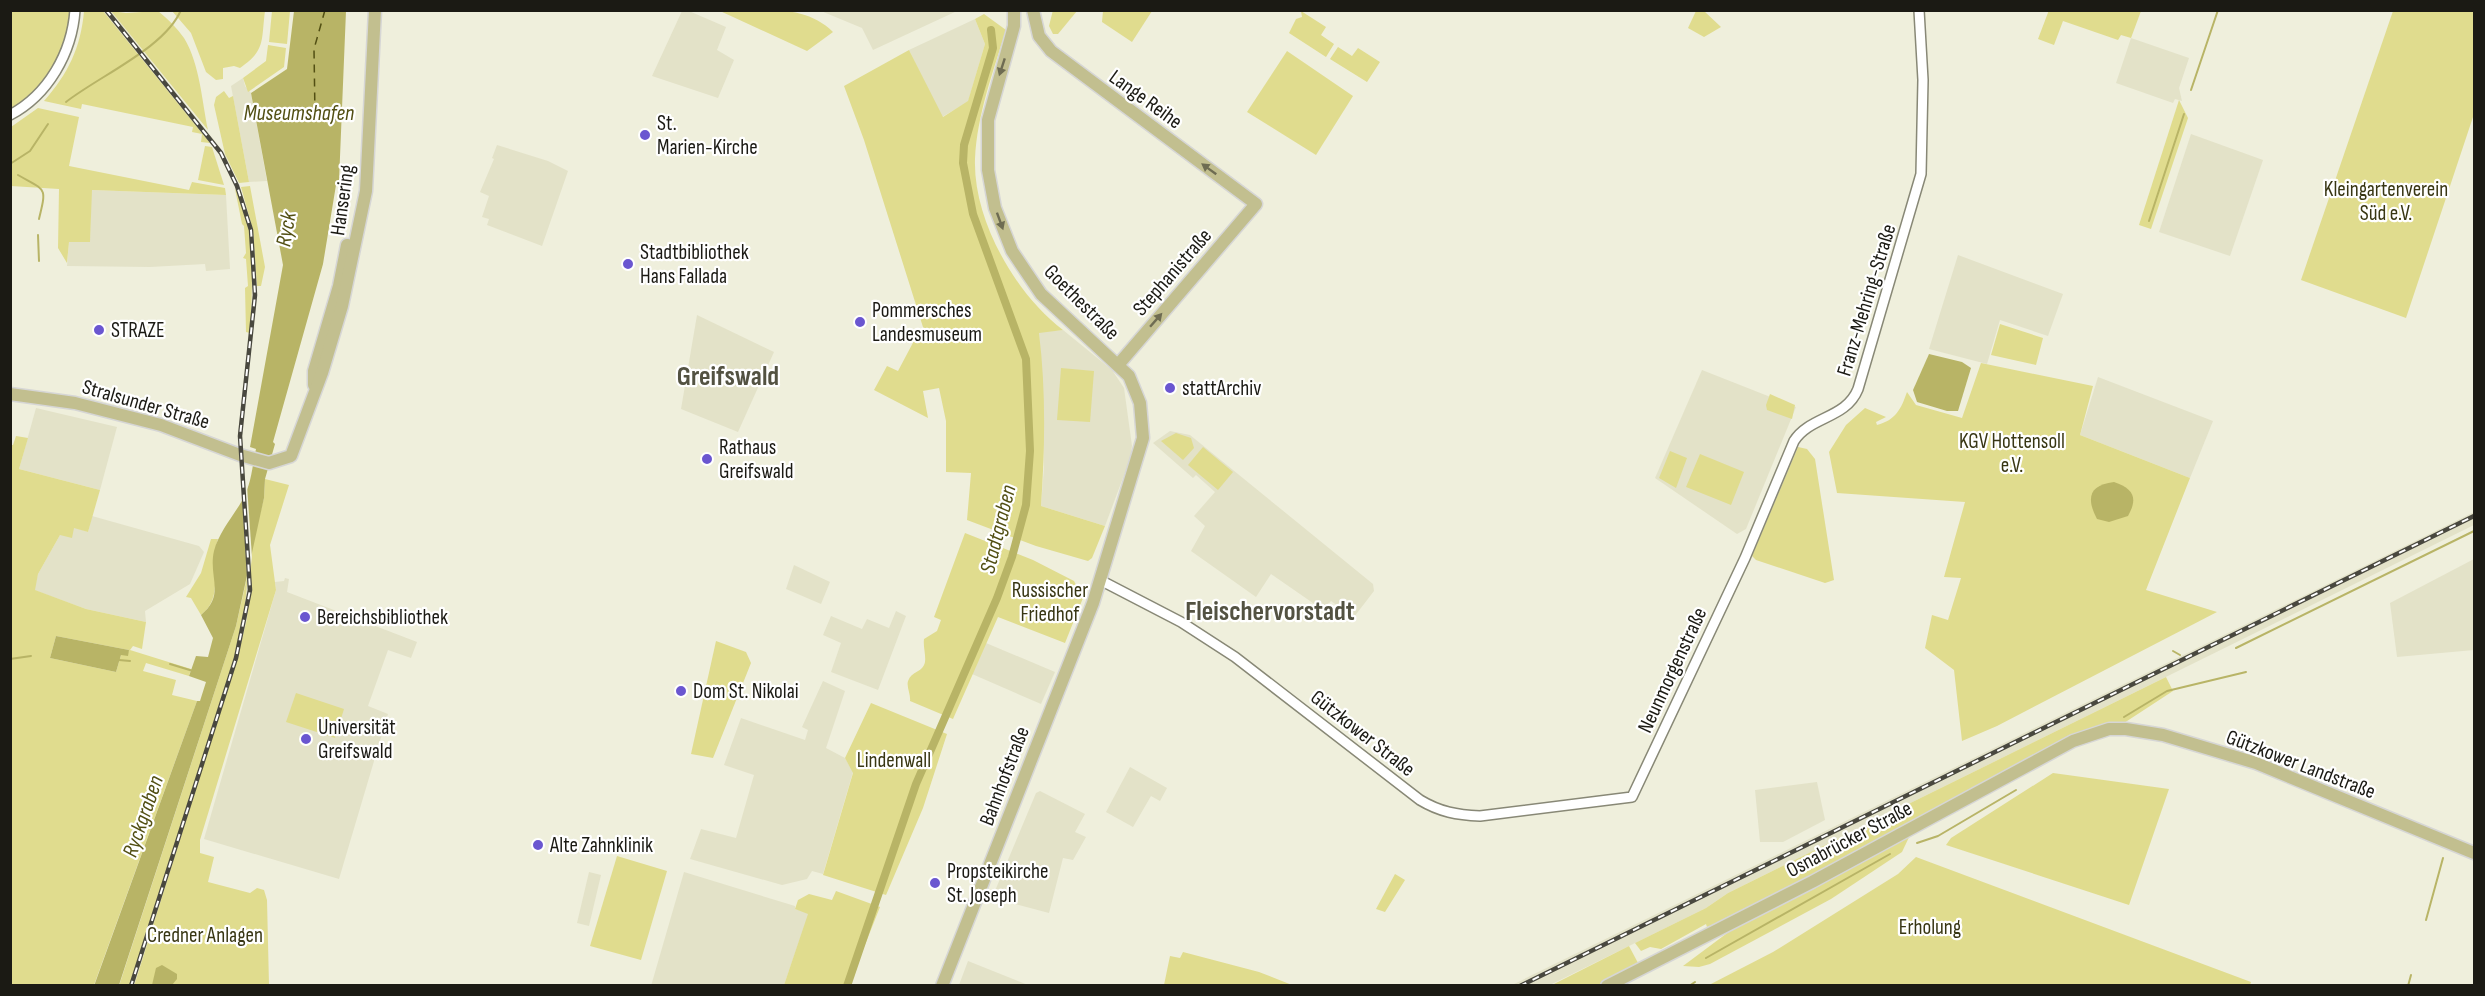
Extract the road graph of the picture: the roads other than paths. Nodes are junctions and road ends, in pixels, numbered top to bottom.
1 (75, 10) edge
2 (367, 10) edge
3 (375, 10) edge
4 (1014, 10) edge
5 (1033, 10) edge
6 (1919, 10) edge
7 (10, 115) edge
8 (1256, 204) joint
9 (1118, 365) junction
10 (315, 389) junction
11 (10, 394) edge
12 (269, 463) joint
13 (1745, 558) joint
14 (1100, 580) junction
15 (2109, 729) joint
16 (1632, 797) joint
17 (2475, 853) edge
18 (942, 986) edge
19 (1607, 986) edge

1 - 7 street
2 - 10 main road, Hansering
3 - 10 main road, Hansering
4 -> 9 main road, Goethestraße
8 -> 5 main road, Lange Reihe
6 - 13 street, Franz-Mehring-Straße
9 -> 8 main road, Stephanistraße
9 - 14 main road, Goethestraße
10 - 12 main road, Hansering
11 - 12 main road, Stralsunder Straße
13 - 16 street, Neunmorgenstraße
14 - 16 street, Gützkower Straße
14 - 18 main road, Bahnhofstraße
15 - 17 main road, Gützkower Landstraße
15 - 19 main road, Osnabrücker Straße

